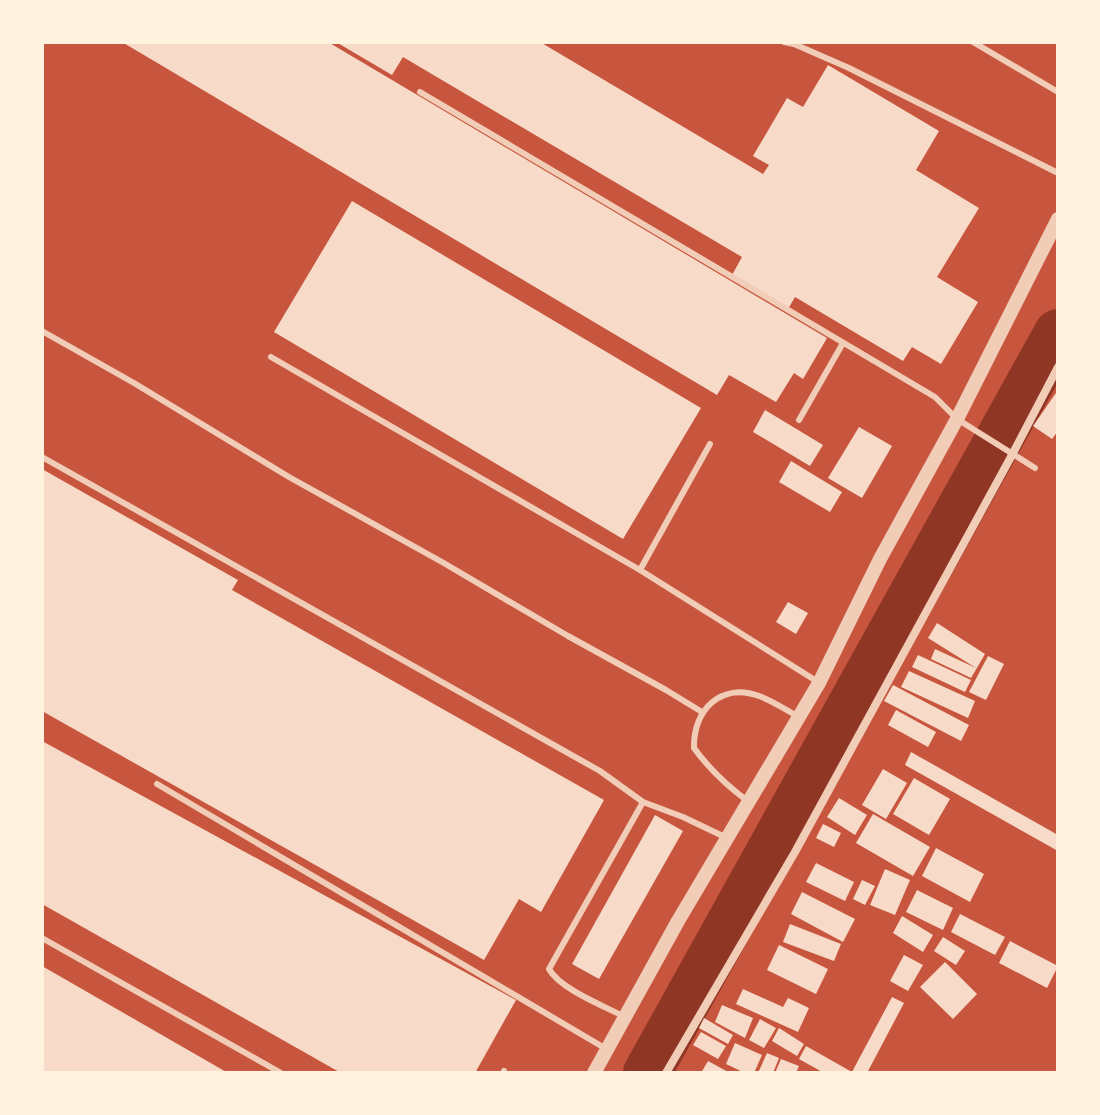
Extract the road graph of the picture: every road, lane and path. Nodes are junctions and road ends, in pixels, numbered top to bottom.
1 (784, 42) edge
2 (973, 42) edge
3 (420, 92) dead end
4 (1058, 92) edge
5 (1058, 173) edge
6 (1058, 219) edge
7 (1051, 247) edge
8 (42, 331) edge
9 (843, 343) junction
10 (271, 357) dead end
11 (1058, 367) edge
12 (957, 419) junction
13 (799, 420) dead end
14 (710, 444) dead end
15 (1008, 452) junction
16 (42, 457) edge
17 (1035, 468) dead end
18 (640, 570) junction
19 (819, 683) junction
20 (702, 712) junction
21 (799, 717) junction
22 (157, 784) dead end
23 (643, 802) junction
24 (749, 802) junction
25 (727, 838) junction
26 (42, 938) edge
27 (625, 1017) junction
28 (608, 1050) junction
29 (281, 1073) edge
30 (594, 1073) edge
31 (666, 1073) edge

1 - 5 lane
2 - 4 lane
3 - 9 lane
6 - 7 street
7 - 12 street
8 - 20 lane
9 - 12 lane
9 - 13 lane
10 - 18 lane
11 - 15 street
12 - 15 lane
12 - 19 street
14 - 18 lane
15 - 17 lane
15 - 31 street
16 - 23 lane
18 - 19 lane
19 - 21 street
20 - 21 lane
20 - 24 lane
21 - 24 street
22 - 28 lane
23 - 25 lane
23 - 27 lane
24 - 25 street
25 - 27 street
26 - 29 lane
27 - 28 street
28 - 30 street

